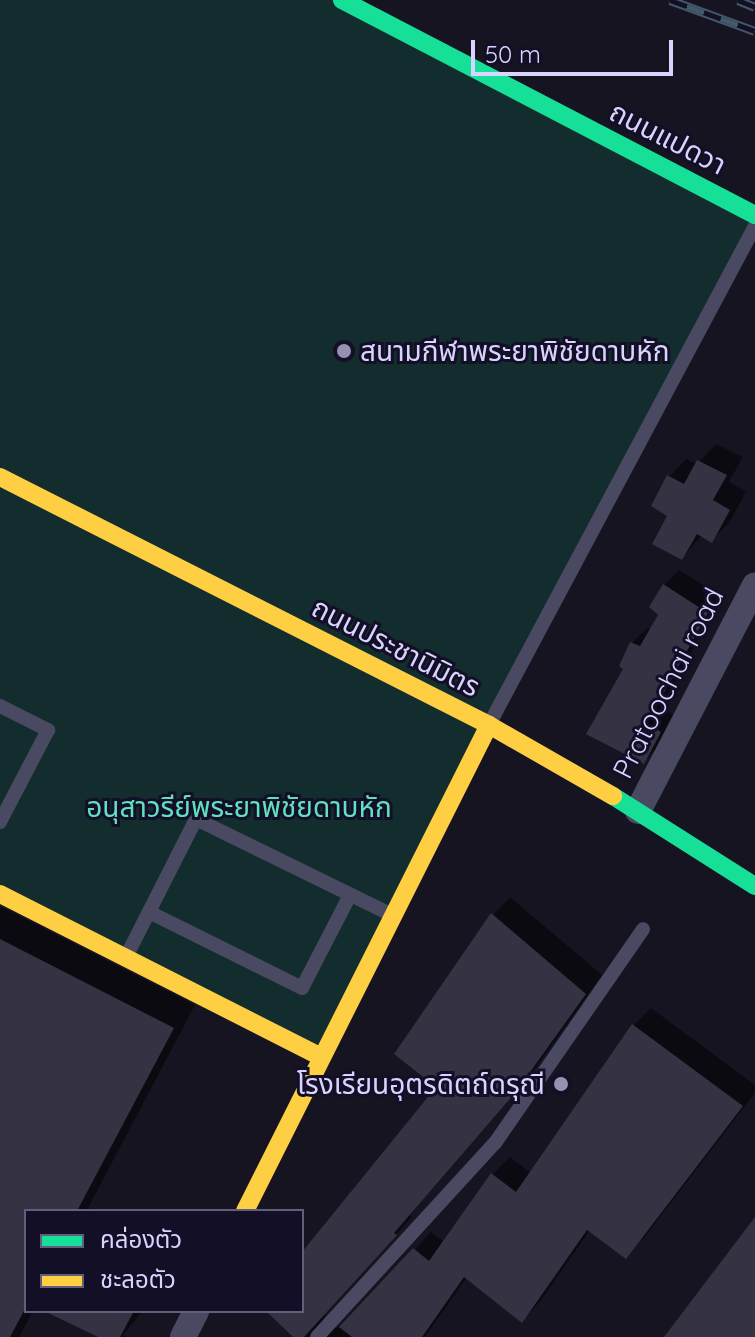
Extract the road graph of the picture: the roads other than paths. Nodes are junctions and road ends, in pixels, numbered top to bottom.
1 (342, 0) edge
2 (755, 215) edge
3 (755, 226) edge
4 (0, 477) edge
5 (755, 585) edge
6 (0, 706) edge
7 (489, 725) junction
8 (638, 811) junction
9 (0, 822) edge
10 (755, 886) edge
11 (0, 894) edge
12 (350, 895) junction
13 (149, 912) junction
14 (392, 915) junction
15 (643, 929) dead end
16 (126, 958) junction
17 (321, 1057) junction
18 (246, 1209) edge
19 (195, 1313) edge
20 (183, 1337) edge
21 (317, 1337) edge

1 - 2 street, ถนนแปดวา
3 - 7 lane
4 - 7 street, ถนนประชานิมิตร
5 - 8 street, Pratoochai road
6 - 9 lane
7 - 8 street, ถนนประชานิมิตร
7 - 14 street
8 - 10 street, ถนนประชานิมิตร
11 - 16 street
12 - 13 lane
12 - 13 lane
12 - 14 lane
13 - 16 lane
14 - 17 street
15 - 21 lane
16 - 17 street
17 - 18 street
19 - 20 street

